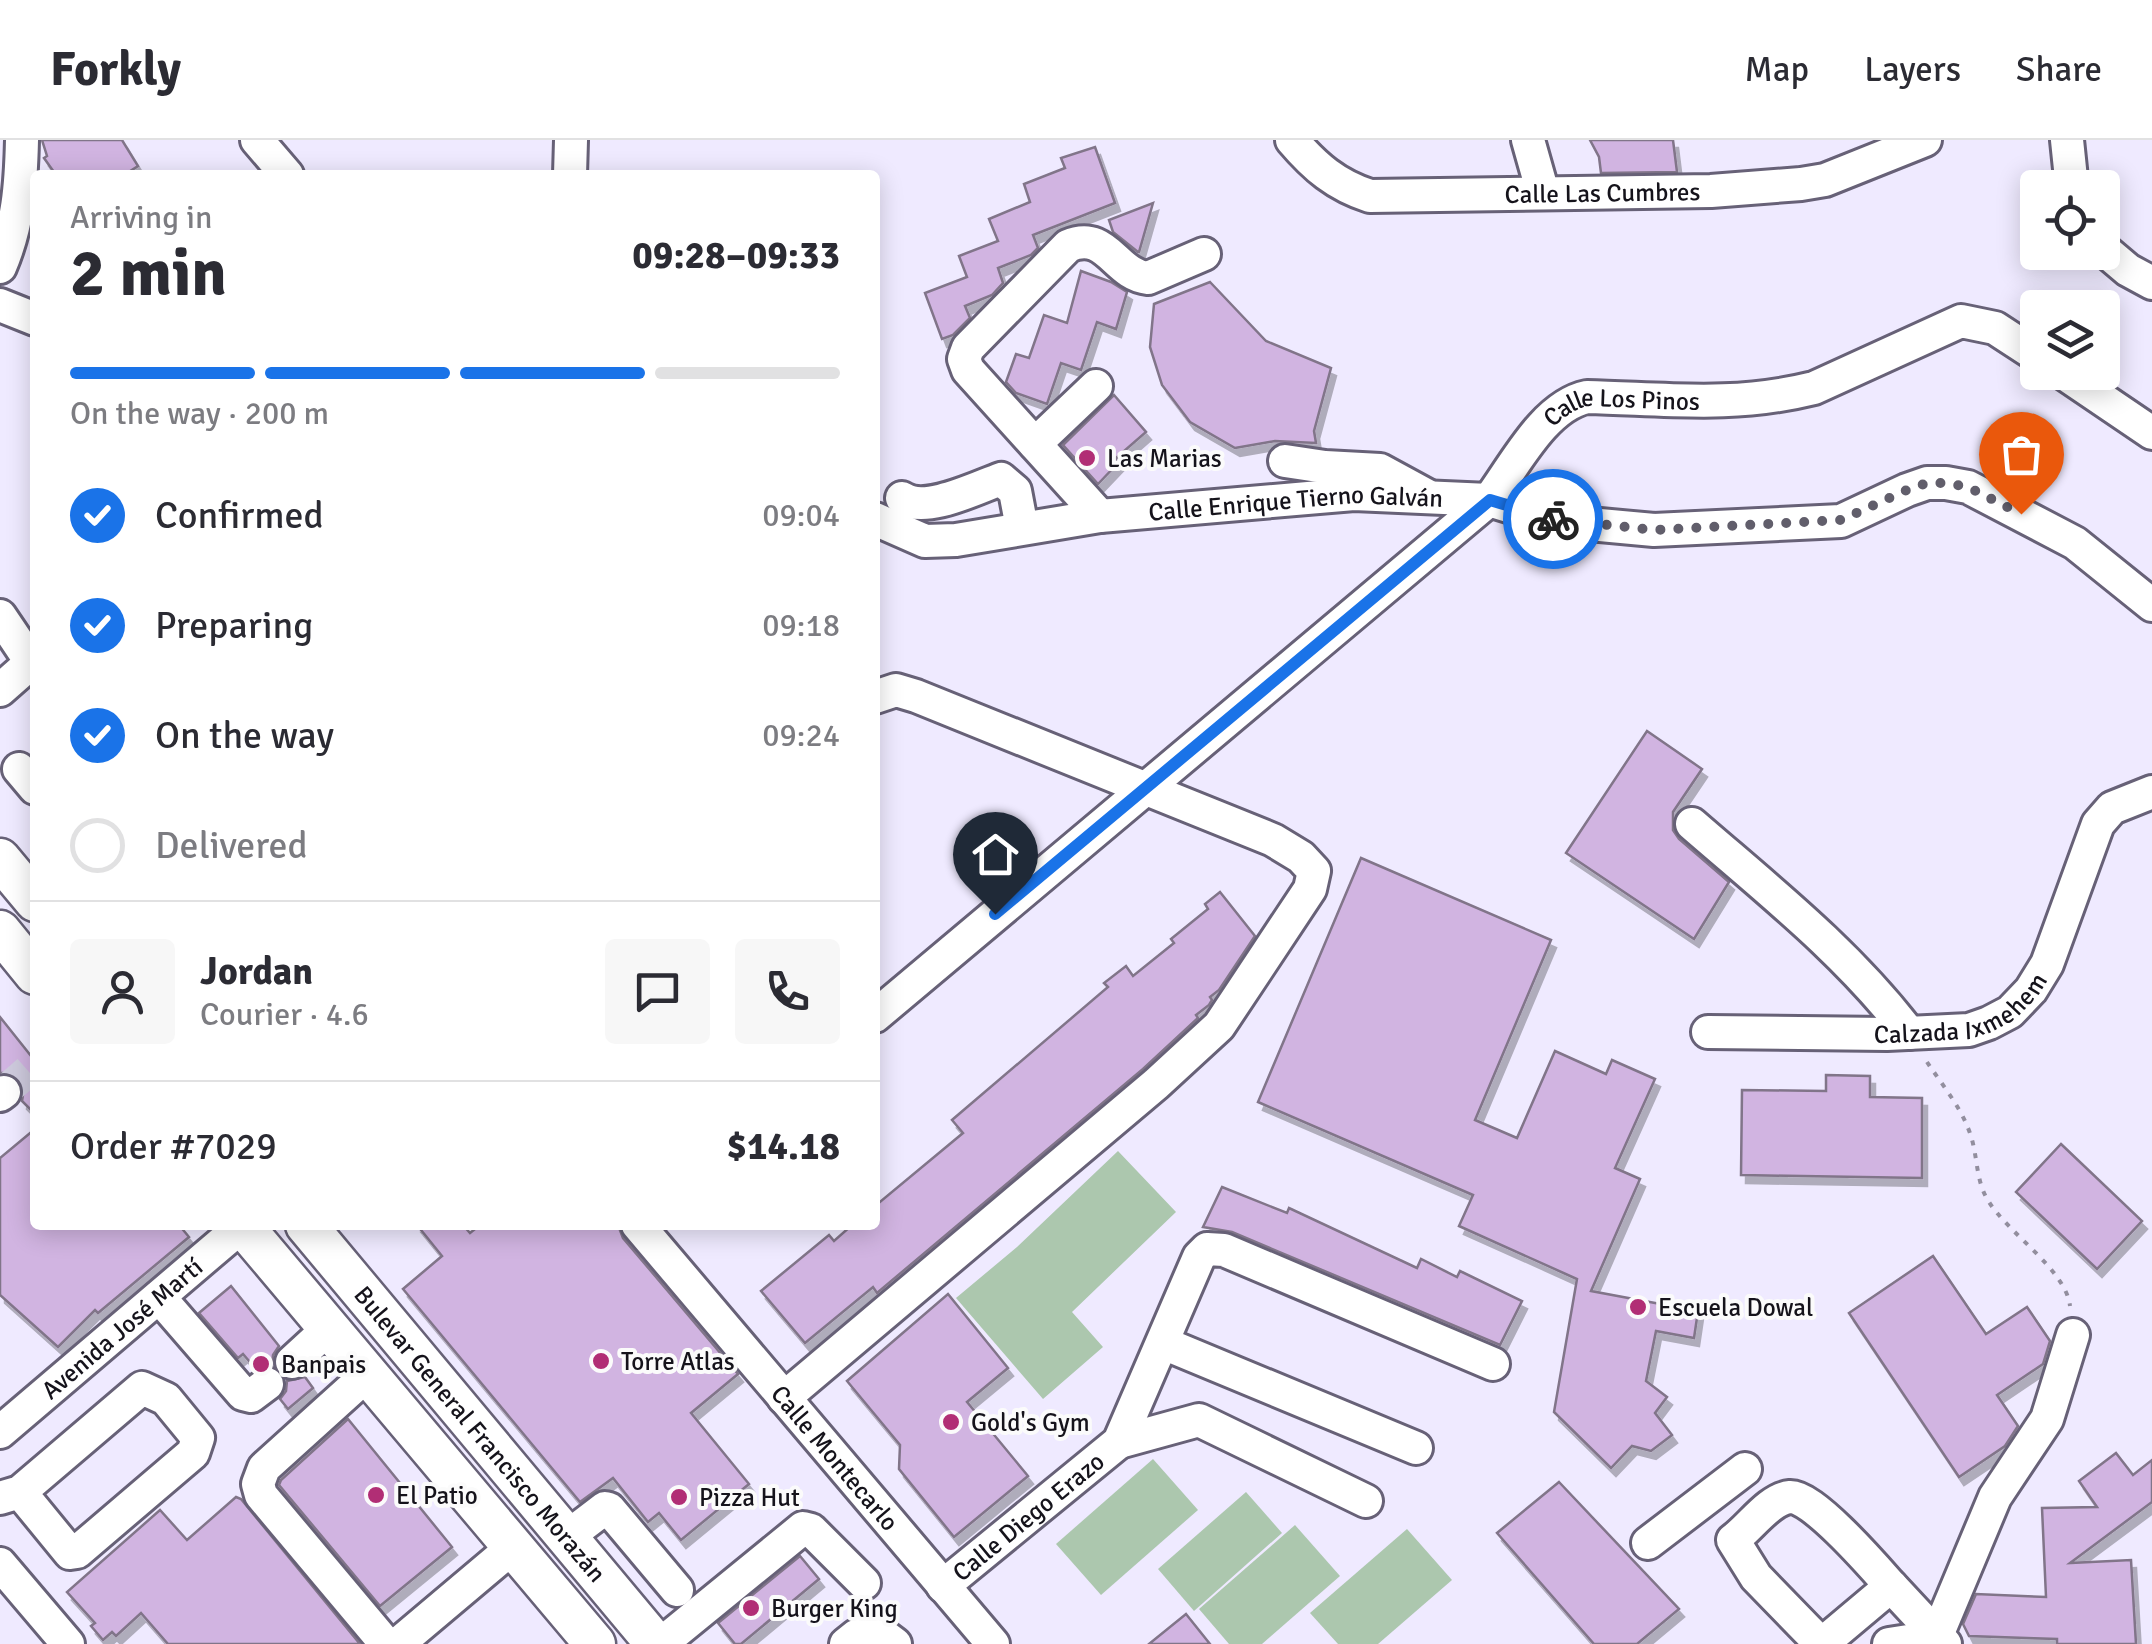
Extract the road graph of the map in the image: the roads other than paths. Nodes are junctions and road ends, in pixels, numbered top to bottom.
1 (22, 140) edge
2 (257, 140) edge
3 (571, 140) edge
4 (1292, 140) edge
5 (1528, 140) edge
6 (1925, 140) edge
7 (2067, 140) edge
8 (284, 170) edge
9 (570, 170) edge
10 (2070, 170) edge
11 (1544, 193) junction
12 (1204, 254) dead end
13 (2120, 263) edge
14 (0, 267) edge
15 (2152, 283) edge
16 (0, 304) edge
17 (30, 317) edge
18 (2020, 345) edge
19 (1096, 386) dead end
20 (2089, 390) edge
21 (2152, 433) edge
22 (1034, 444) junction
23 (1285, 461) dead end
24 (902, 498) dead end
25 (1430, 498) junction
26 (1490, 500) junction
27 (1100, 516) junction
28 (880, 520) edge
29 (1022, 528) junction
30 (2152, 606) edge
31 (0, 616) edge
32 (0, 690) edge
33 (880, 695) edge
34 (1144, 787) junction
35 (2152, 792) edge
36 (1692, 824) dead end
37 (880, 1012) edge
38 (1708, 1032) dead end
39 (1908, 1032) junction
40 (237, 1230) edge
41 (247, 1230) edge
42 (310, 1230) edge
43 (642, 1230) edge
44 (159, 1297) junction
45 (329, 1328) junction
46 (2073, 1335) road end
47 (1163, 1342) junction
48 (1493, 1364) dead end
49 (368, 1374) junction
50 (784, 1398) junction
51 (0, 1432) edge
52 (1119, 1442) junction
53 (1416, 1448) dead end
54 (1745, 1469) dead end
55 (10, 1495) edge
56 (1366, 1500) dead end
57 (1704, 1501) junction
58 (567, 1537) junction
59 (1733, 1540) junction
60 (1648, 1543) dead end
61 (513, 1547) junction
62 (0, 1564) edge
63 (864, 1583) dead end
64 (943, 1586) junction
65 (676, 1590) dead end
66 (1900, 1594) junction
67 (1829, 1638) edge
68 (1940, 1640) edge
69 (68, 1644) edge
70 (386, 1644) edge
71 (398, 1644) edge
72 (594, 1644) edge
73 (658, 1644) edge
74 (846, 1644) edge
75 (895, 1644) edge
76 (992, 1644) edge
77 (1889, 1644) edge

1 - 14 street
2 - 8 street
3 - 9 street
4 - 11 street, Calle Las Cumbres
5 - 11 street
6 - 11 street, Calle Las Cumbres
7 - 10 street
12 - 22 street
13 - 15 street
16 - 17 street
18 - 26 street, Calle Los Pinos
19 - 22 street
20 - 21 street
22 - 27 street
23 - 25 street
24 - 29 street
25 - 26 street, Calle Enrique Tierno Galván
25 - 27 street, Calle Enrique Tierno Galván
26 - 30 street, Calle Enrique Tierno Galván
26 - 34 street, Calle Los Pinos
27 - 29 street, Calle Enrique Tierno Galván
28 - 29 street, Calle Enrique Tierno Galván
31 - 32 street
33 - 34 street
34 - 37 street, Calle Los Pinos
34 - 50 street
35 - 39 street, Calzada Ixmehem
36 - 39 street
38 - 39 street, Calzada Ixmehem
40 - 44 street, Avenida José Martí
41 - 45 main road, Bulevar General Francisco Morazán
42 - 58 main road, Bulevar General Francisco Morazán
43 - 50 street, Calle Montecarlo
44 - 45 street
44 - 51 street, Avenida José Martí
45 - 49 main road, Bulevar General Francisco Morazán
46 - 68 street
47 - 48 street, Calle Diego Erazo
47 - 52 street, Calle Diego Erazo
47 - 53 street
49 - 61 main road, Bulevar General Francisco Morazán
49 - 70 street
50 - 64 street, Calle Montecarlo
52 - 56 street
52 - 64 street, Calle Diego Erazo
54 - 57 street
55 - 55 street
57 - 59 street
57 - 60 street
58 - 65 street
58 - 73 main road, Bulevar General Francisco Morazán
59 - 66 street
59 - 67 street
61 - 71 street
61 - 72 main road, Bulevar General Francisco Morazán
62 - 69 street
63 - 73 street
64 - 76 street, Calle Montecarlo
66 - 67 street
66 - 68 street
67 - 77 street
68 - 77 street
74 - 75 street

